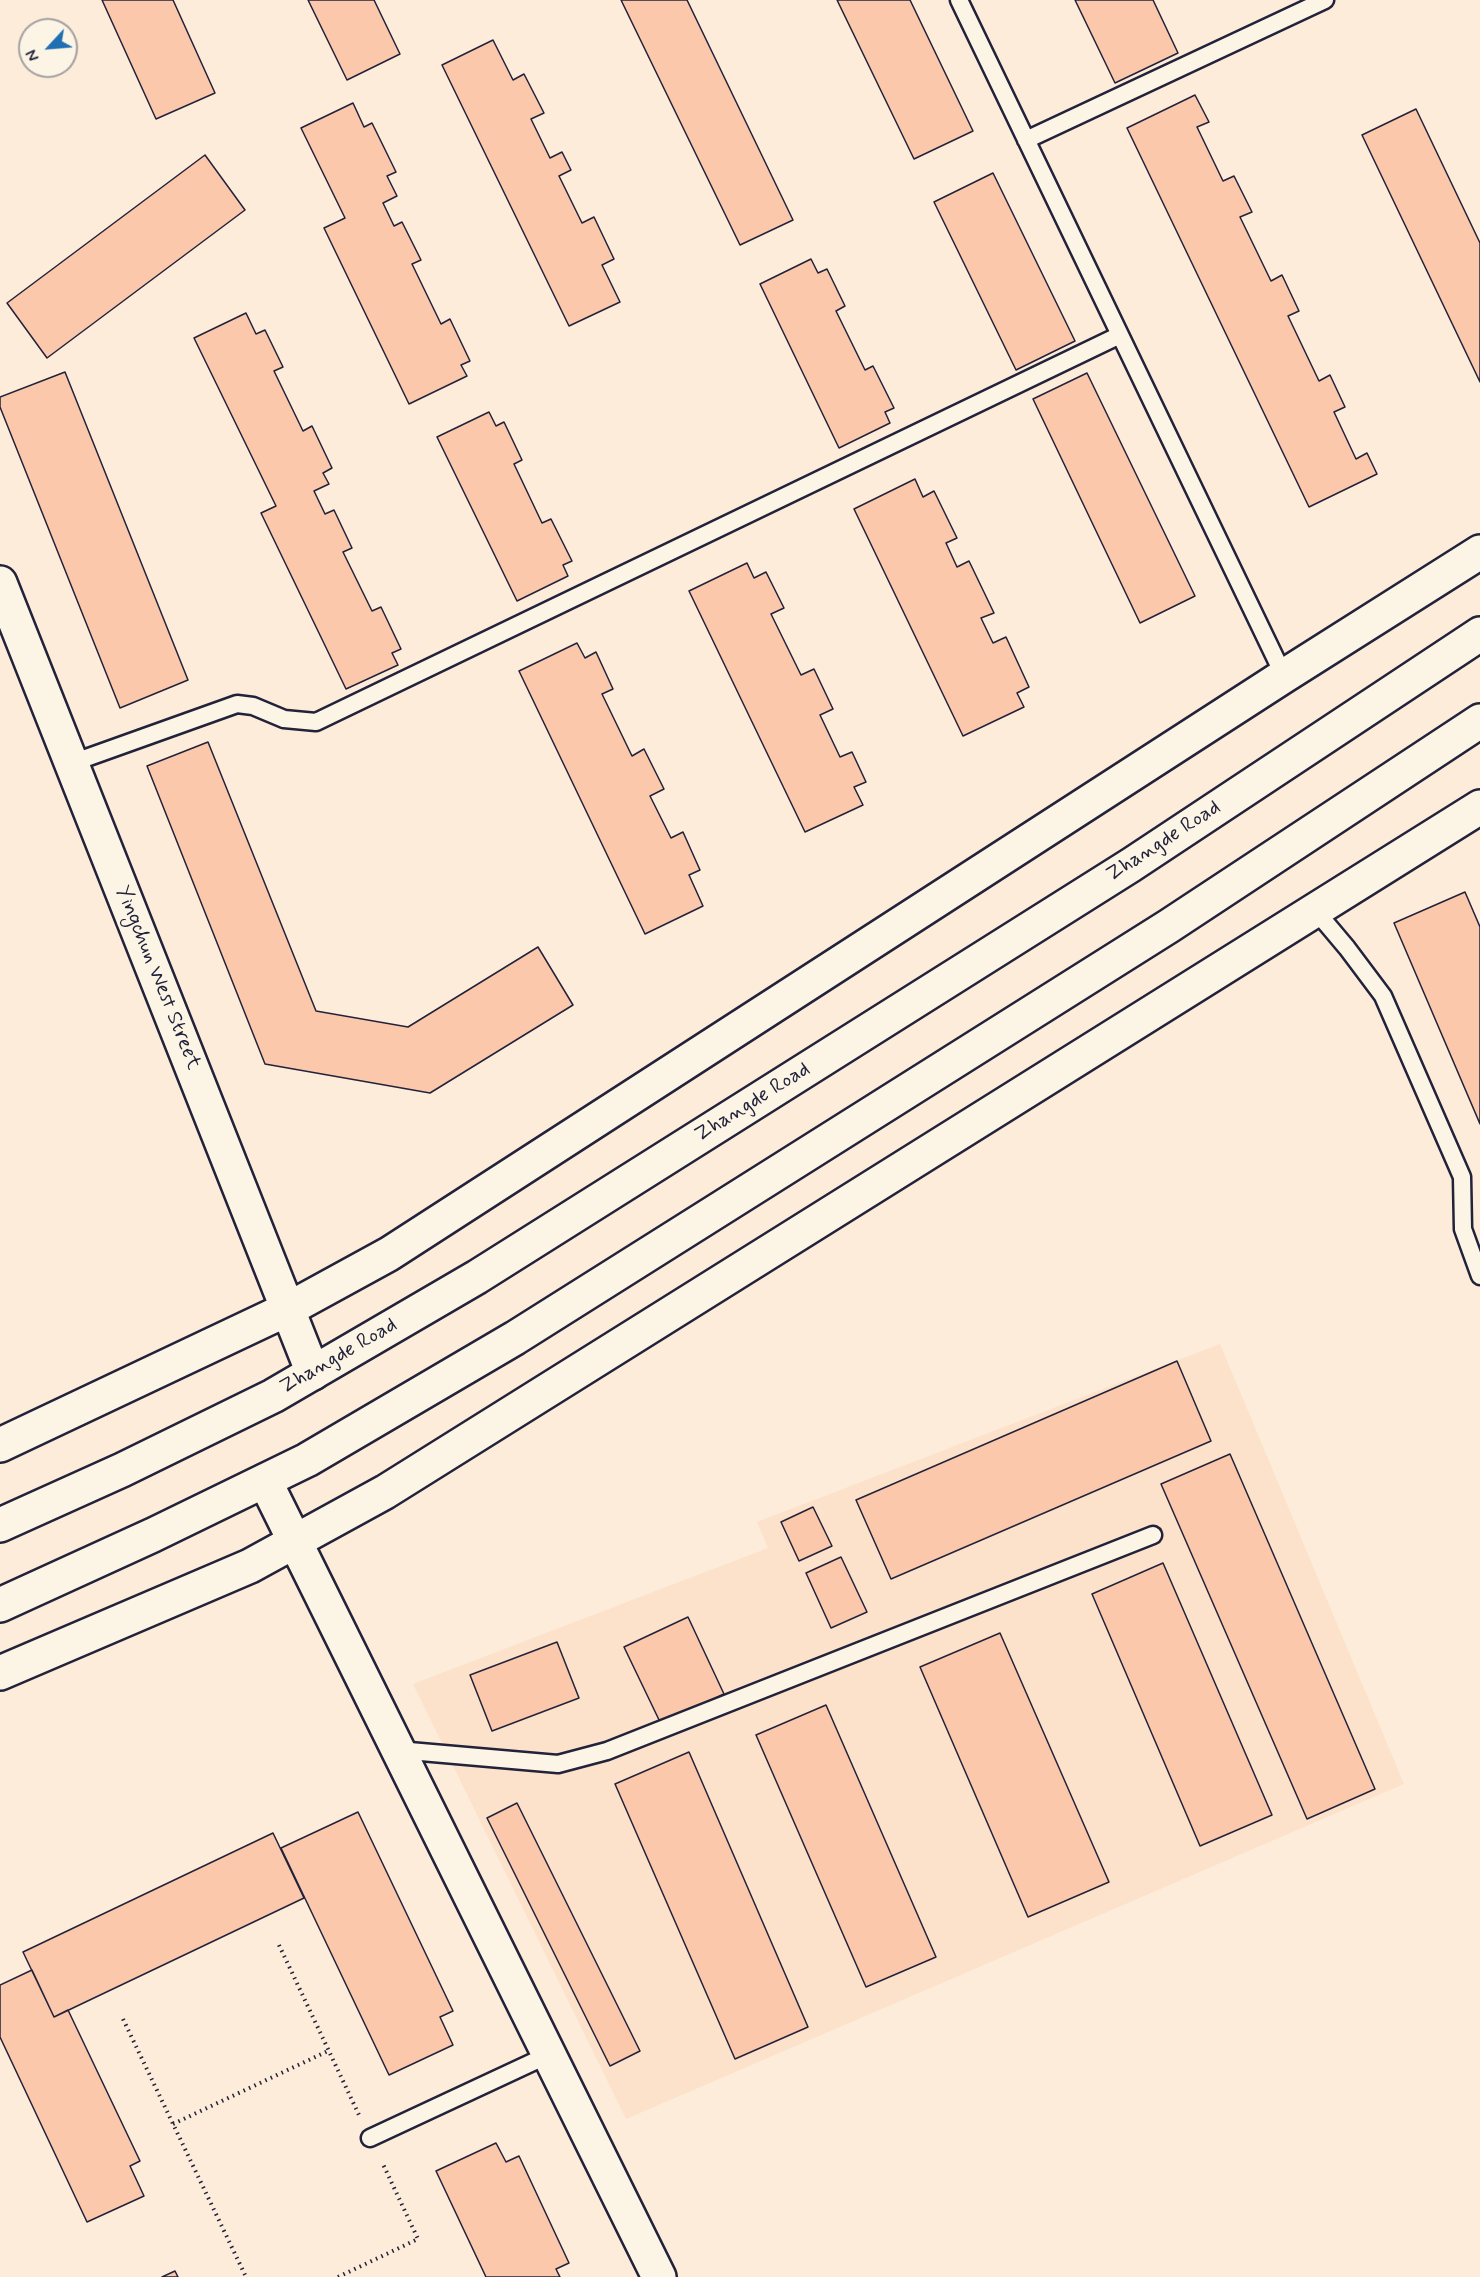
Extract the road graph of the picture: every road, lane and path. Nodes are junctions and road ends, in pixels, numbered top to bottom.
1 (959, 0) edge
2 (1325, 0) edge
3 (1026, 140) junction
4 (1120, 335) junction
5 (1480, 552) edge
6 (0, 583) edge
7 (1480, 634) edge
8 (1284, 676) junction
9 (1480, 721) edge
10 (72, 763) junction
11 (1480, 807) edge
12 (1315, 910) junction
13 (1480, 1276) edge
14 (288, 1309) junction
15 (313, 1373) junction
16 (0, 1445) edge
17 (265, 1481) junction
18 (0, 1525) edge
19 (1154, 1535) dead end
20 (295, 1541) junction
21 (0, 1605) edge
22 (0, 1673) edge
23 (398, 1750) junction
24 (279, 1946) dead end
25 (123, 2019) dead end
26 (328, 2051) junction
27 (548, 2055) junction
28 (173, 2124) junction
29 (370, 2138) junction
30 (246, 2277) edge
31 (338, 2277) edge
32 (659, 2277) edge

1 - 3 lane
2 - 3 lane
3 - 4 lane
4 - 8 lane
4 - 10 lane
5 - 8 street
6 - 10 street, Yingchun West Street
7 - 15 street, Zhangde Road
8 - 14 street
9 - 17 street
10 - 14 street, Yingchun West Street
11 - 12 street
12 - 13 lane
12 - 20 street
14 - 15 street, Yingchun West Street
14 - 16 street
15 - 18 street, Zhangde Road
17 - 20 street
17 - 21 street
19 - 23 lane
20 - 22 street
20 - 23 street
23 - 27 street
24 - 26 path
25 - 28 path
26 - 28 path
26 - 29 path
27 - 29 lane
27 - 32 street
28 - 30 path
29 - 31 path

